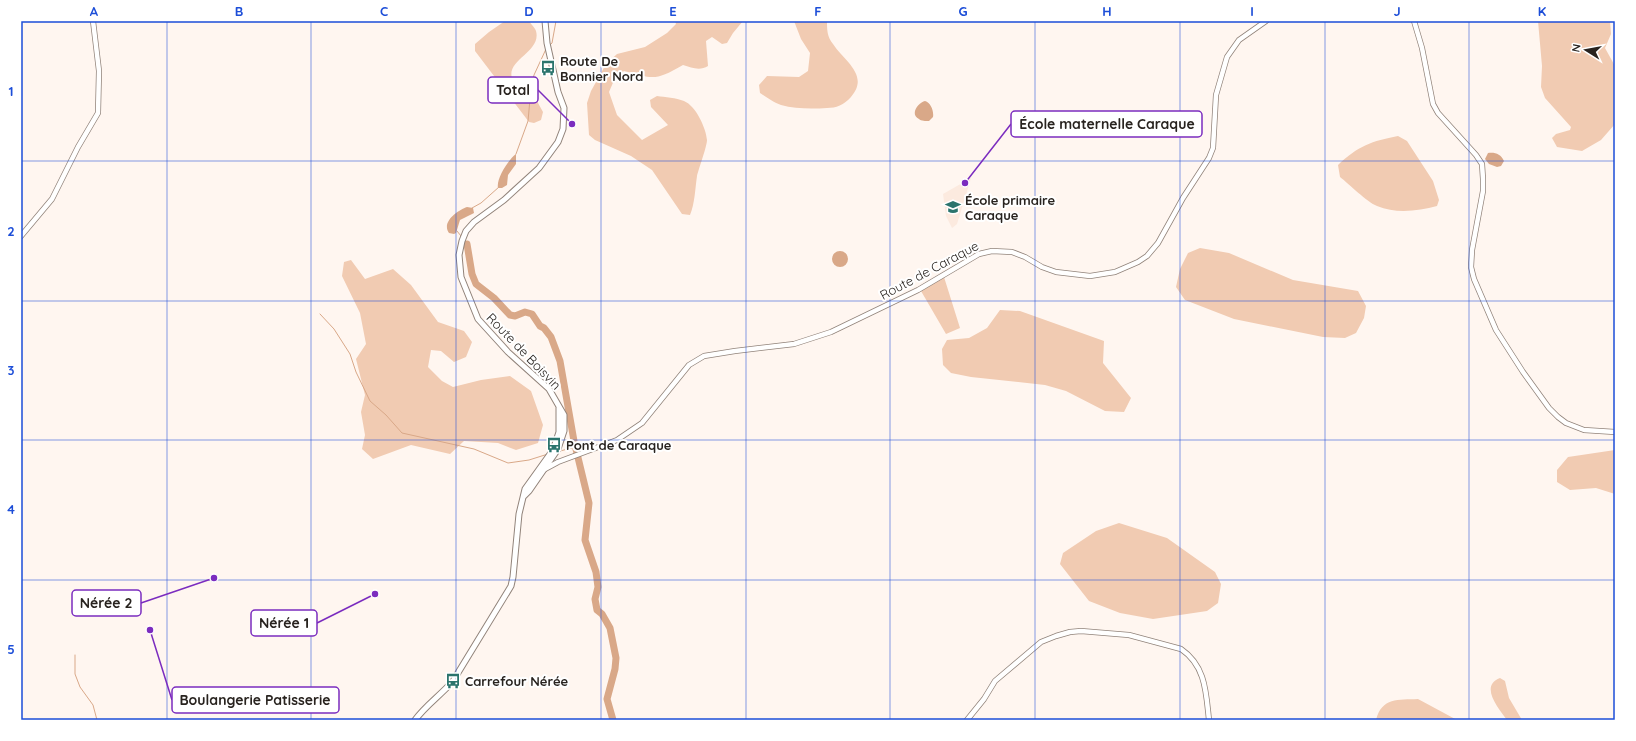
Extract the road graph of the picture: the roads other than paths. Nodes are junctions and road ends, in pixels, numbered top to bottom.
1 (93, 21) edge
2 (545, 21) edge
3 (1266, 21) edge
4 (1414, 21) edge
5 (21, 236) edge
6 (1615, 432) edge
7 (548, 462) junction
8 (558, 462) junction
9 (542, 470) junction
10 (415, 720) edge
11 (967, 720) edge
12 (1209, 720) edge

1 - 5 street
2 - 7 main road, Route de Boisvin
3 - 8 street, Route de Caraque
4 - 6 street
7 - 8 street, Route de Caraque
7 - 9 main road, Route de Boisvin
8 - 9 street, Route de Caraque
9 - 10 main road, Route de Boisvin
11 - 12 street

